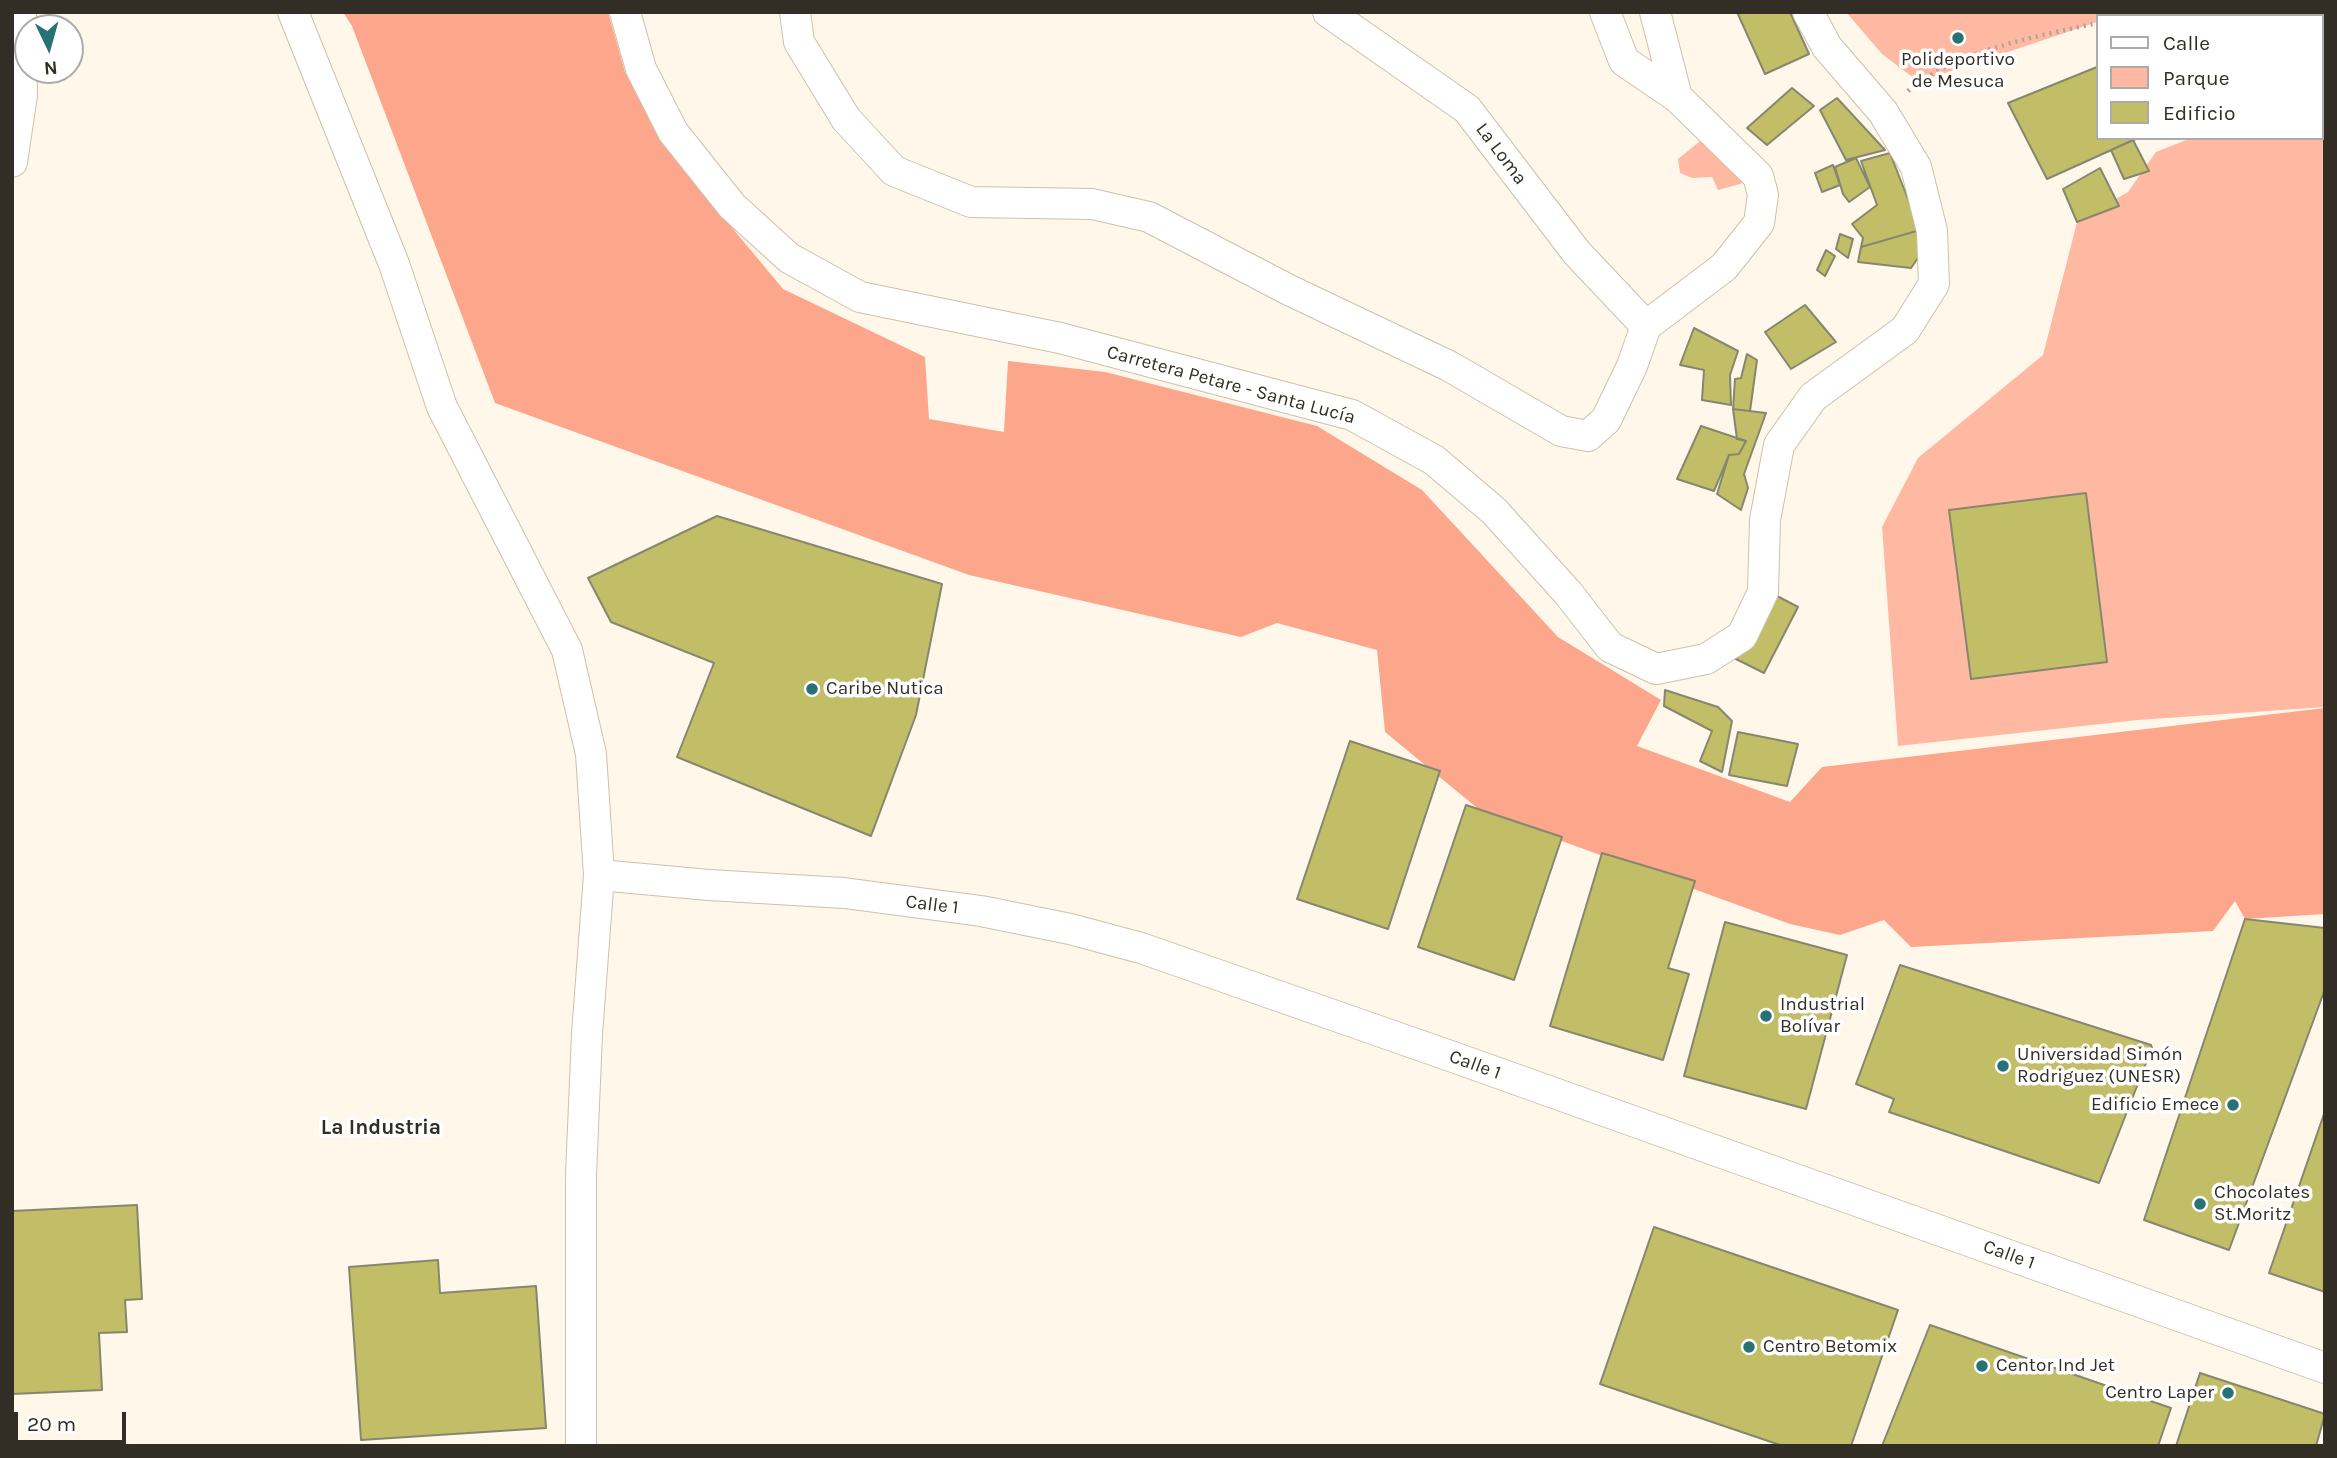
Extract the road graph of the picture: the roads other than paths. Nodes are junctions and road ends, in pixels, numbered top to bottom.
1 (21, 12) edge
2 (293, 12) edge
3 (625, 12) edge
4 (795, 12) edge
5 (1328, 12) edge
6 (1605, 12) edge
7 (1656, 12) edge
8 (1808, 12) edge
9 (1676, 97) junction
10 (12, 162) edge
11 (1646, 326) junction
12 (599, 875) junction
13 (2325, 1368) edge
14 (581, 1446) edge

1 - 10 street
2 - 12 street
3 - 8 street, Carretera Petare - Santa Lucía
4 - 11 street
5 - 11 street, La Loma
6 - 9 street
7 - 9 street
9 - 11 street
12 - 13 street, Calle 1
12 - 14 street

